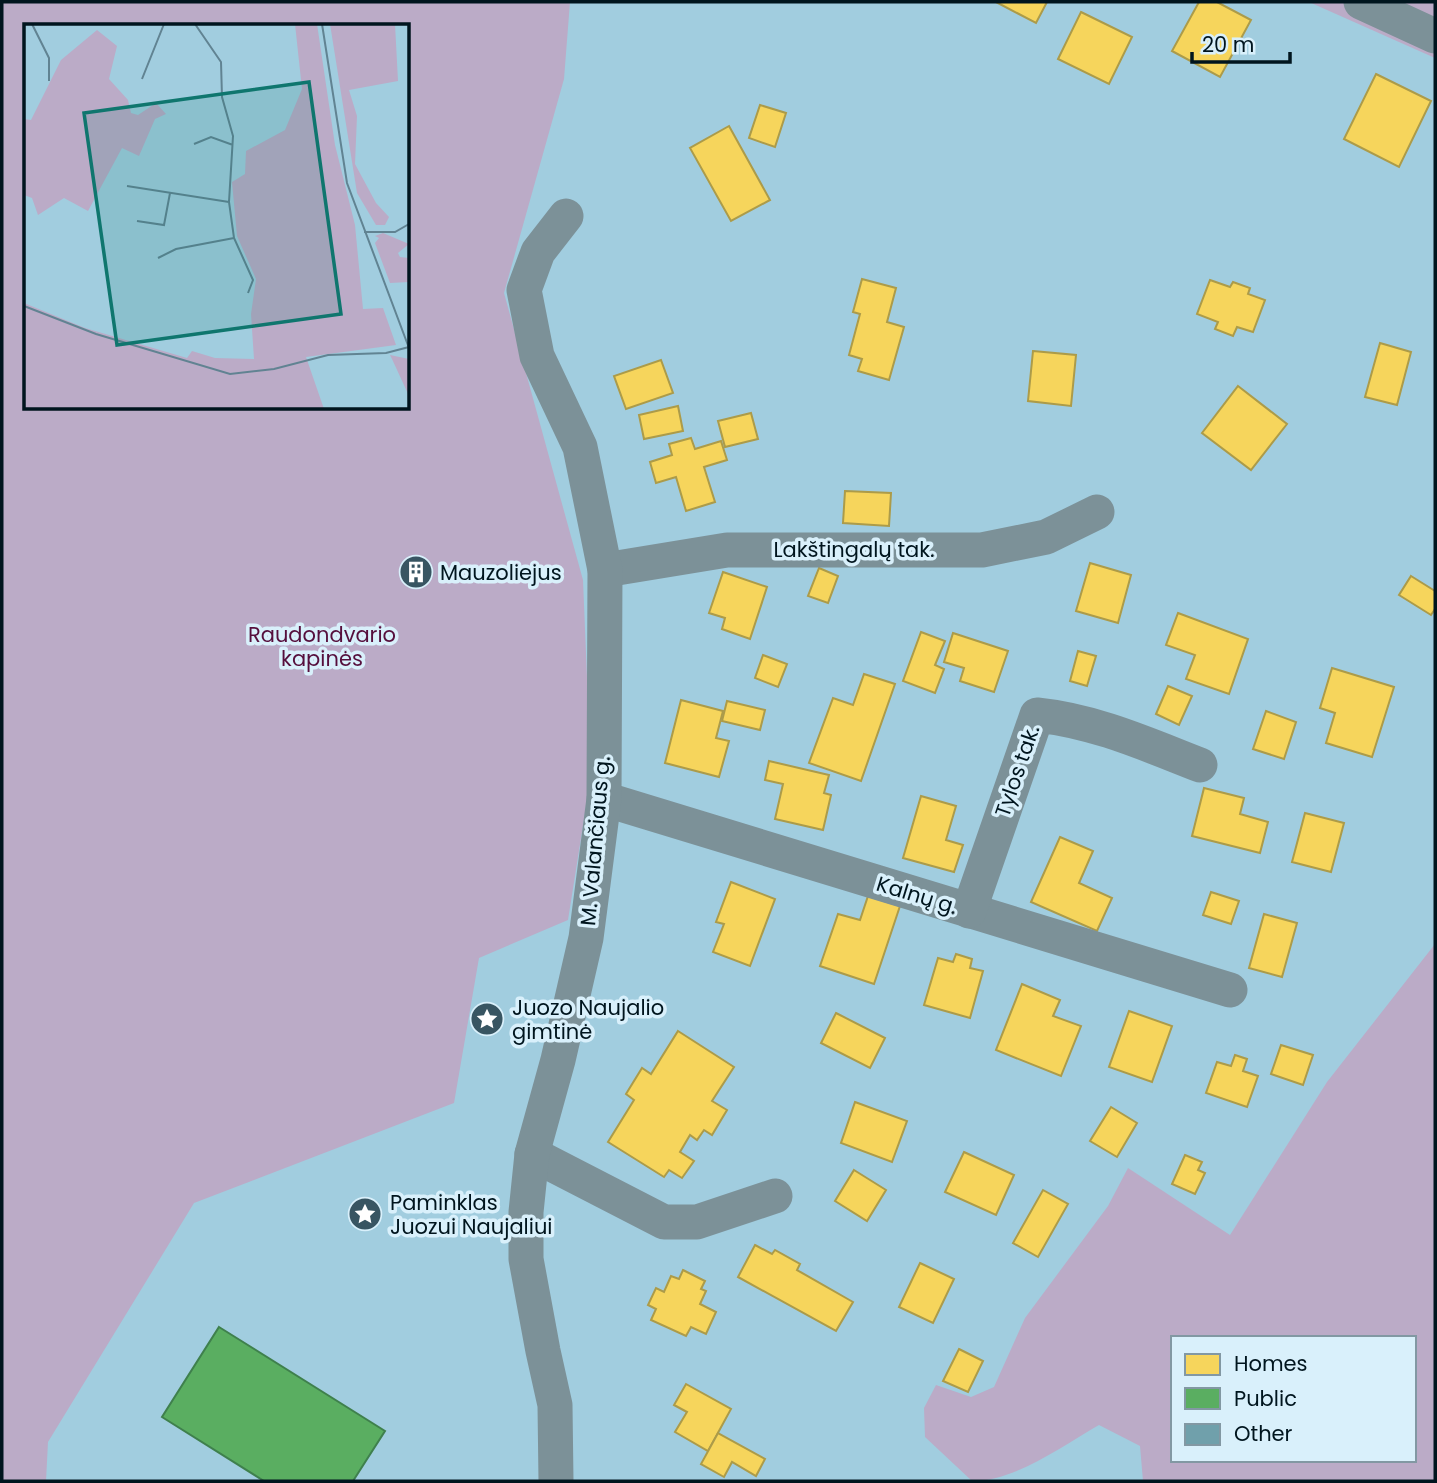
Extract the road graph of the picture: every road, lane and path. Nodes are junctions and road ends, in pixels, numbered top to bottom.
1 (1361, 2) edge
2 (1435, 36) edge
3 (566, 216) dead end
4 (1097, 512) dead end
5 (605, 570) junction
6 (1200, 765) dead end
7 (604, 799) junction
8 (970, 911) junction
9 (1230, 990) dead end
10 (532, 1154) junction
11 (775, 1196) dead end
12 (556, 1481) edge

1 - 2 street
3 - 5 street, M. Valančiaus g.
4 - 5 street, Lakštingalų tak.
5 - 7 street, M. Valančiaus g.
6 - 8 street, Tylos tak.
7 - 8 street, Kalnų g.
7 - 10 street, M. Valančiaus g.
8 - 9 street, Kalnų g.
10 - 11 street
10 - 12 street, M. Valančiaus g.

